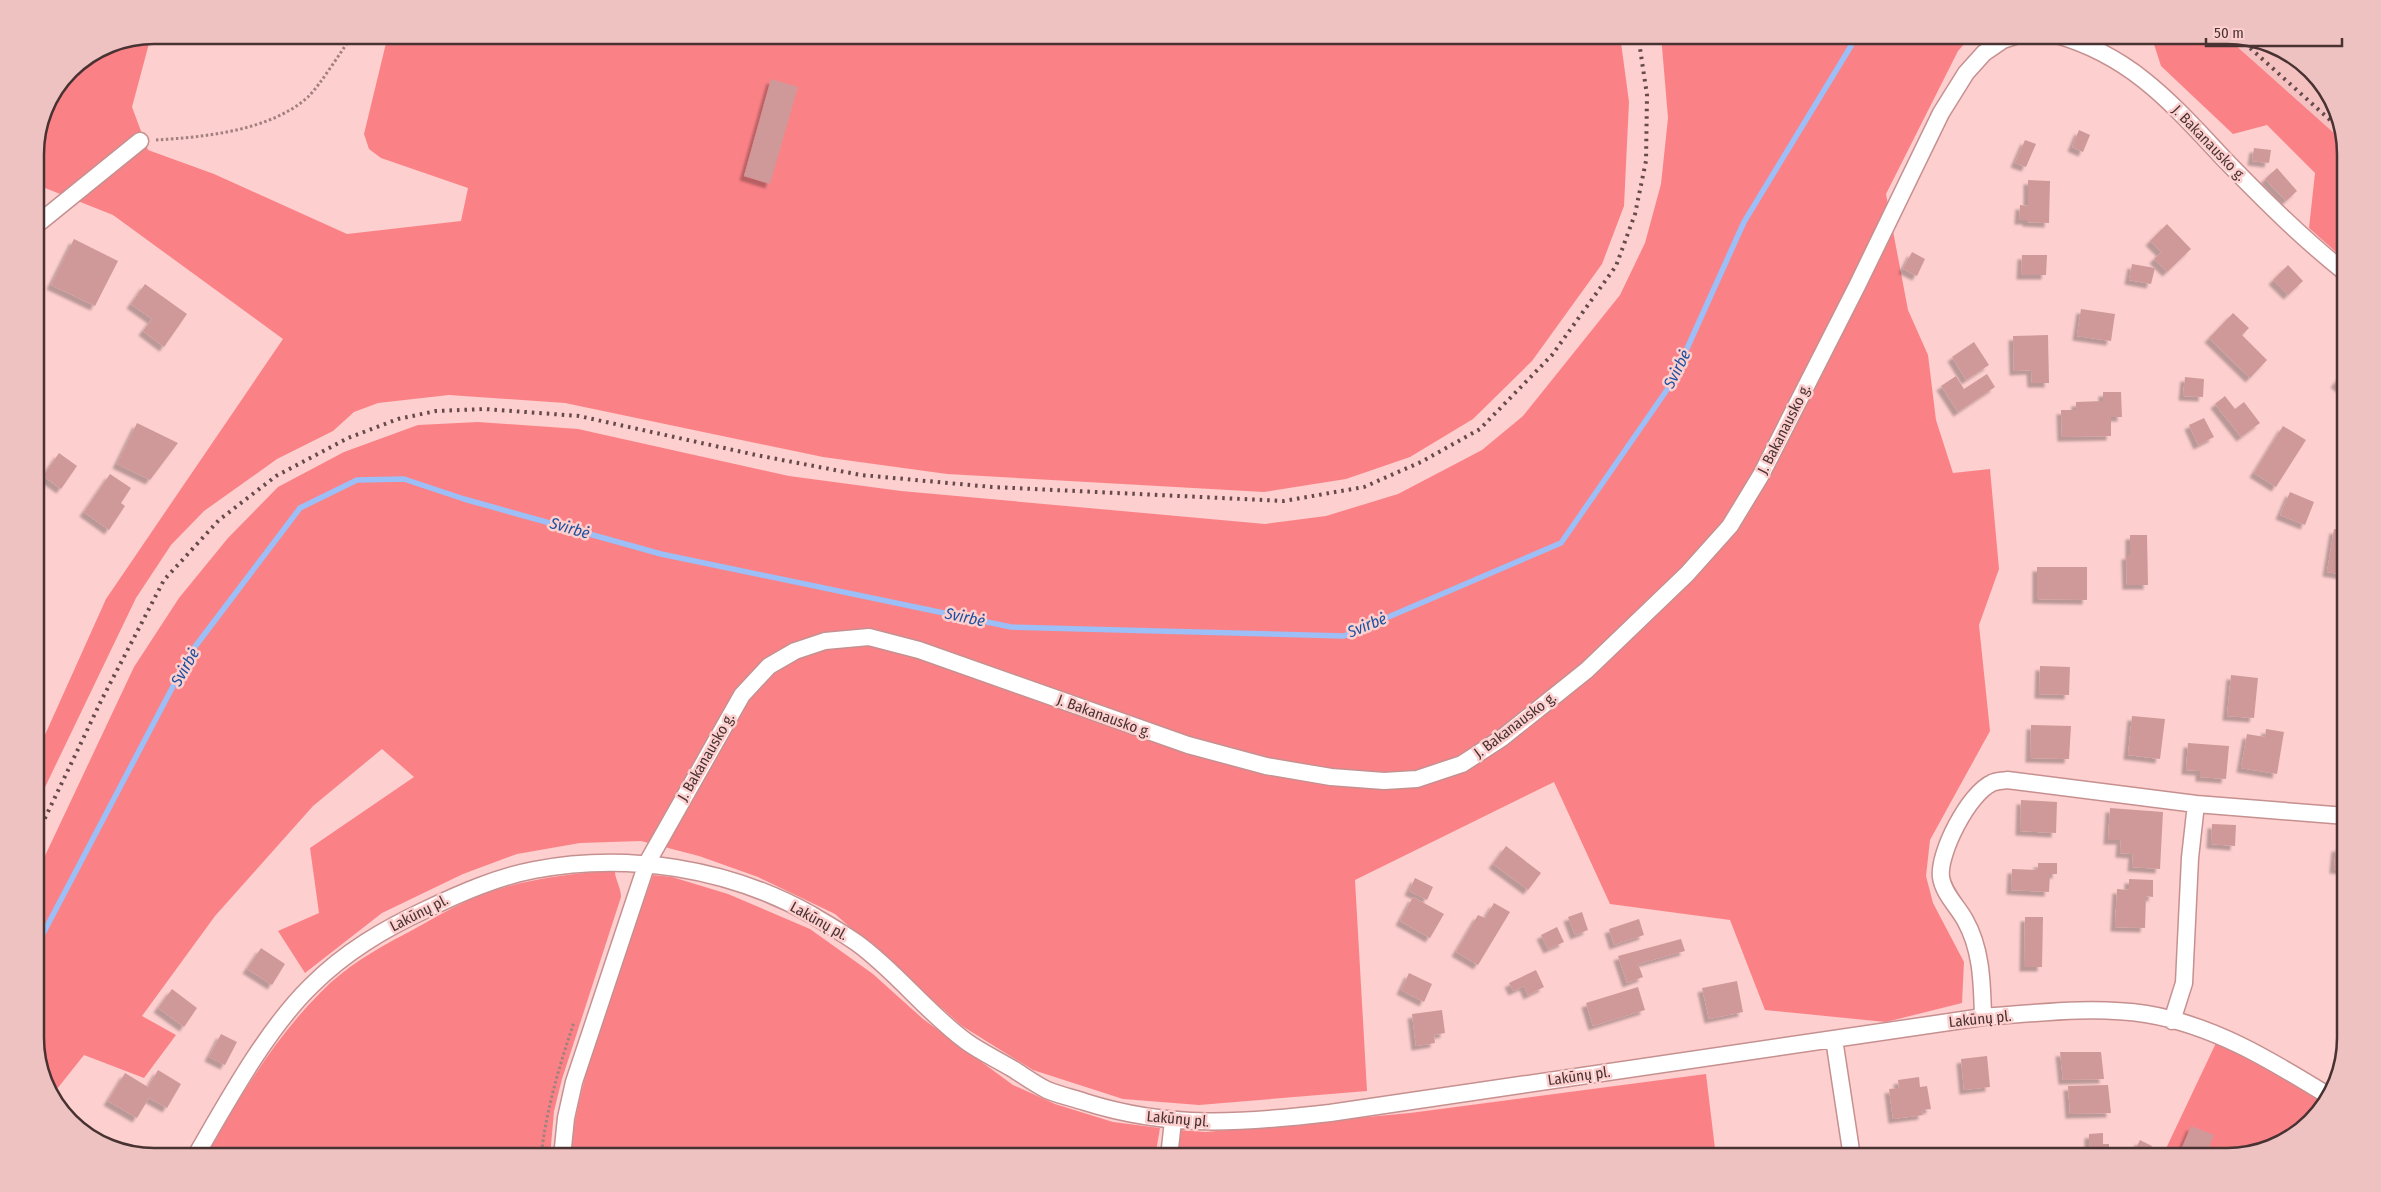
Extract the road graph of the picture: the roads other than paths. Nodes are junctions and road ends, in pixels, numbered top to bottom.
1 (1998, 44) edge
2 (2086, 44) edge
3 (140, 142) road end
4 (44, 219) edge
5 (2337, 265) edge
6 (2196, 804) junction
7 (2337, 815) edge
8 (647, 862) junction
9 (1984, 1017) junction
10 (2172, 1021) junction
11 (1834, 1039) junction
12 (2323, 1092) edge
13 (1173, 1122) junction
14 (200, 1148) edge
15 (563, 1148) edge
16 (1169, 1148) edge
17 (1851, 1148) edge

1 - 8 street, J. Bakanausko g.
2 - 5 street, J. Bakanausko g.
3 - 4 street
6 - 7 street
6 - 9 street
6 - 10 street
8 - 13 street, Lakūnų pl.
8 - 14 street, Lakūnų pl.
8 - 15 street, J. Bakanausko g.
9 - 10 street, Lakūnų pl.
9 - 11 street, Lakūnų pl.
10 - 12 street, Lakūnų pl.
11 - 13 street, Lakūnų pl.
11 - 17 street
13 - 16 street

